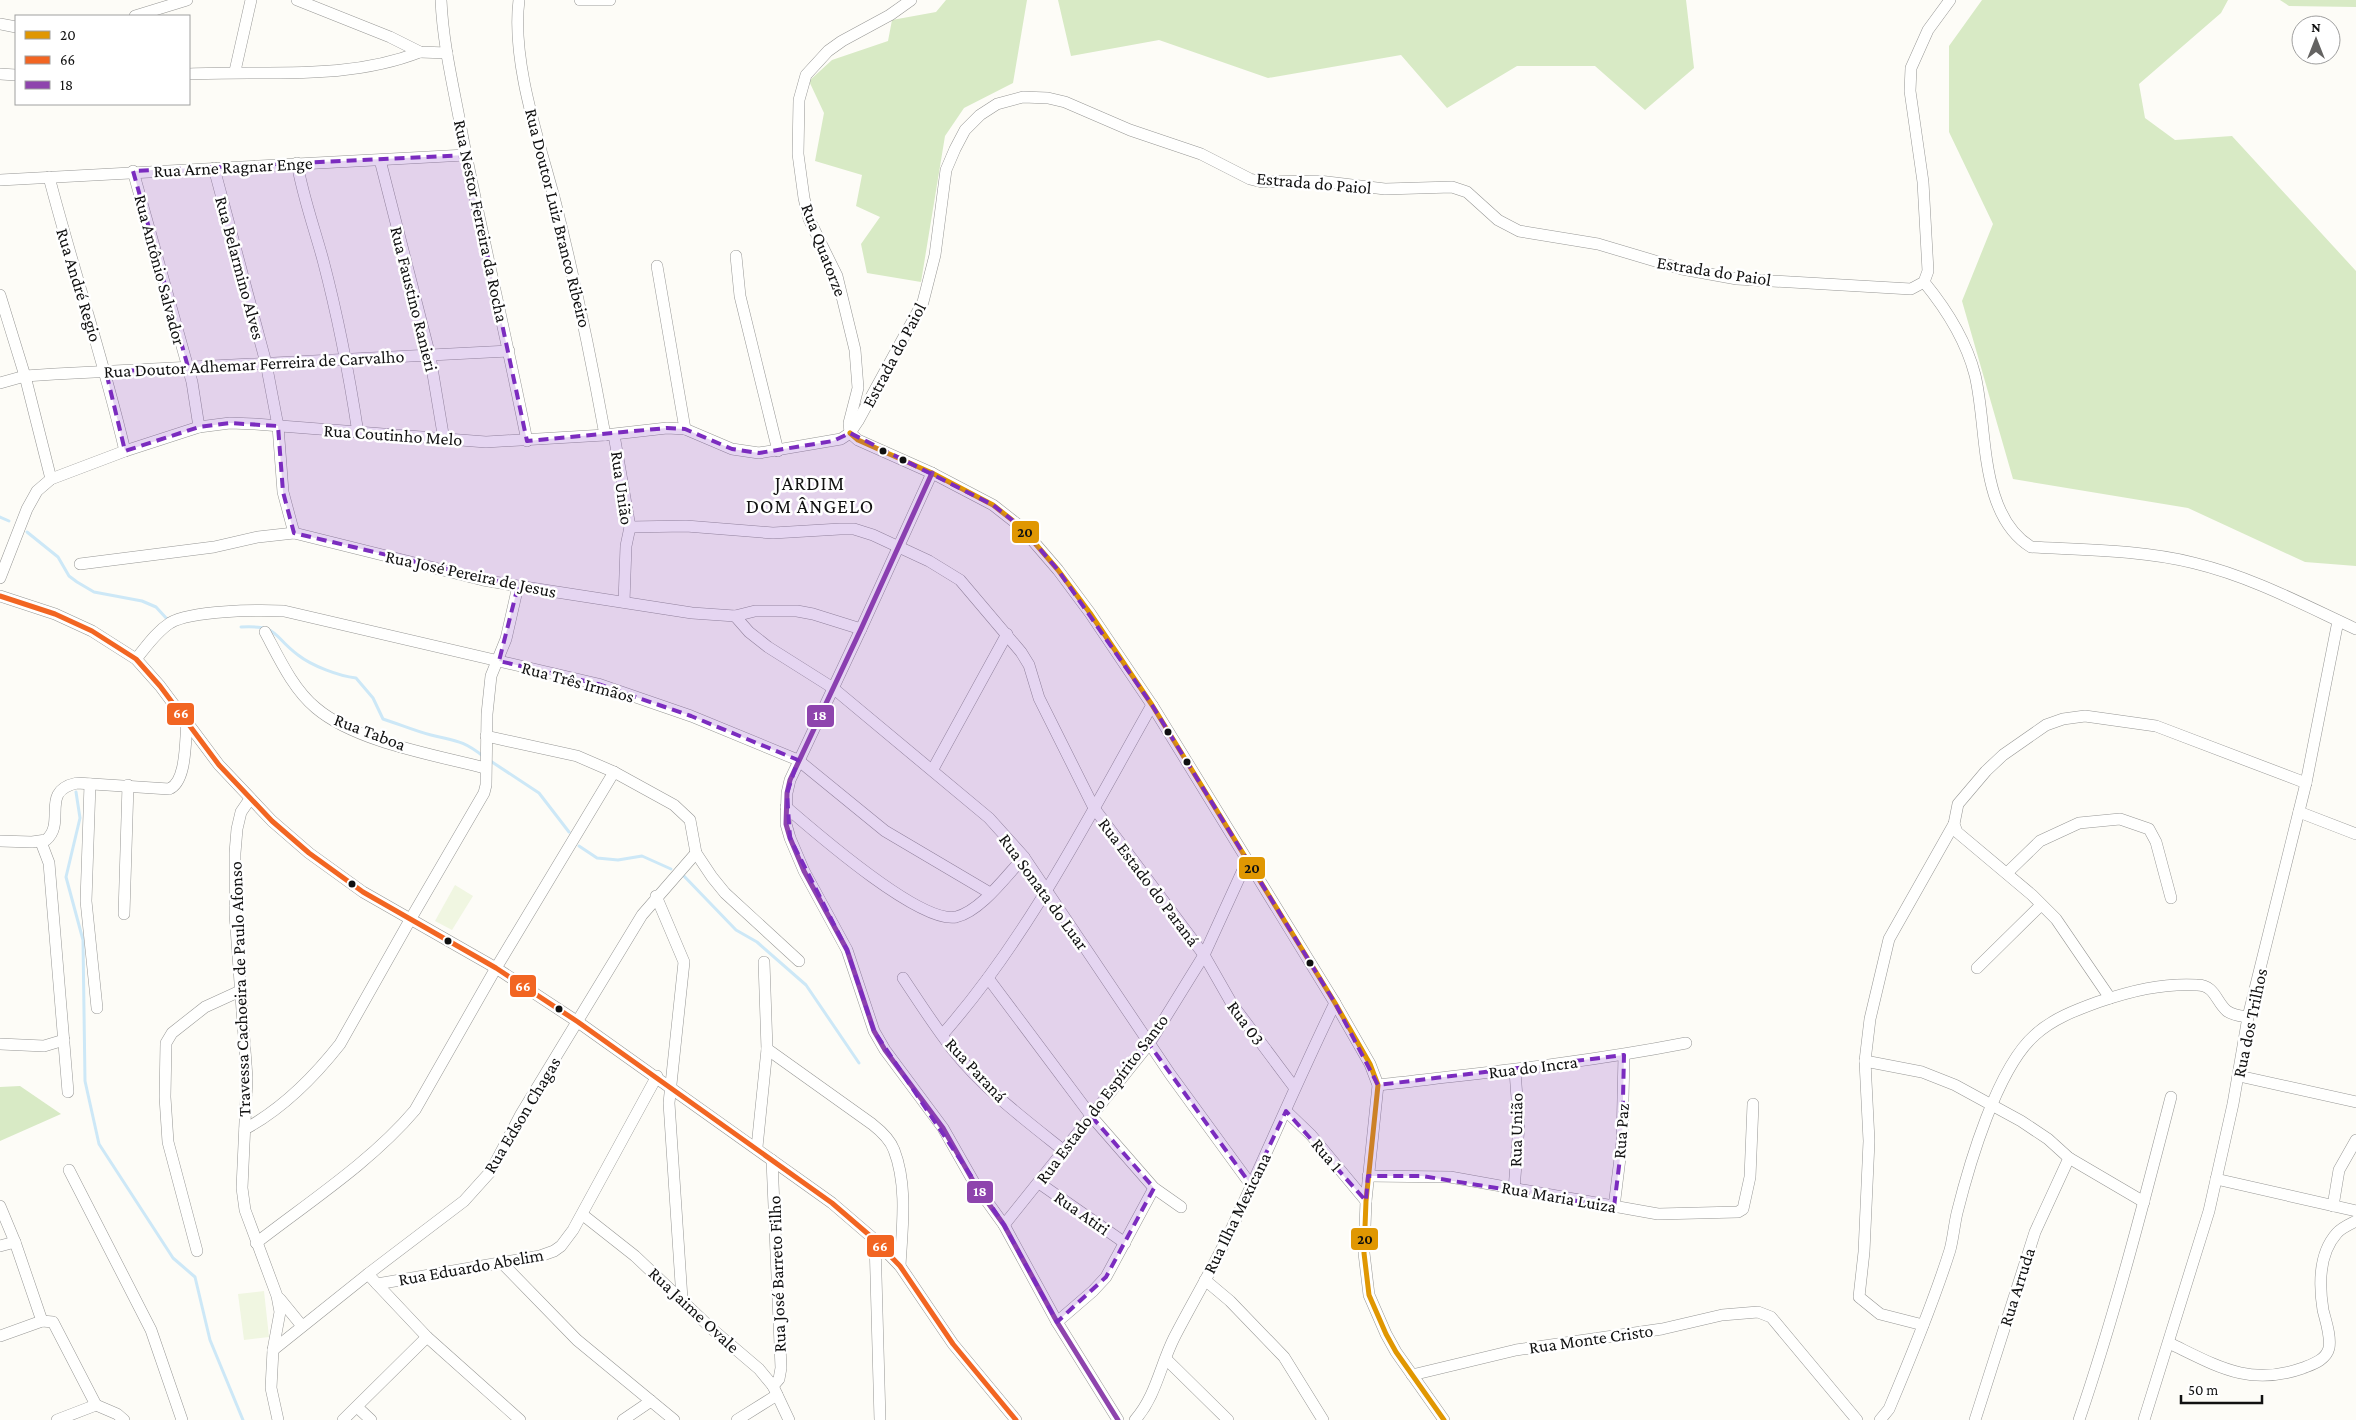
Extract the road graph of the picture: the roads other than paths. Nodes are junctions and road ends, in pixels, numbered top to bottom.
1 (187, 0) edge
2 (251, 0) edge
3 (297, 0) edge
4 (441, 0) edge
5 (518, 0) edge
6 (580, 0) edge
7 (610, 0) edge
8 (911, 0) edge
9 (1950, 0) edge
10 (138, 15) edge
11 (0, 24) edge
12 (15, 27) edge
13 (420, 52) junction
14 (447, 53) junction
15 (235, 71) junction
16 (0, 74) edge
17 (190, 74) edge
18 (15, 75) edge
19 (466, 155) junction
20 (380, 160) junction
21 (297, 163) junction
22 (214, 168) junction
23 (133, 172) junction
24 (49, 177) junction
25 (0, 180) edge
26 (736, 256) dead end
27 (657, 266) dead end
28 (1924, 282) junction
29 (0, 295) edge
30 (509, 351) junction
31 (430, 356) junction
32 (346, 358) junction
33 (266, 363) junction
34 (188, 367) junction
35 (106, 372) junction
36 (25, 376) junction
37 (0, 383) edge
38 (278, 426) junction
39 (199, 427) junction
40 (685, 429) junction
41 (358, 433) junction
42 (850, 433) junction
43 (609, 435) junction
44 (444, 440) junction
45 (527, 441) junction
46 (778, 450) junction
47 (125, 451) junction
48 (932, 473) junction
49 (51, 479) junction
50 (630, 526) junction
51 (294, 533) junction
52 (898, 546) junction
53 (80, 564) dead end
54 (0, 578) edge
55 (518, 586) junction
56 (0, 596) edge
57 (624, 602) junction
58 (735, 616) junction
59 (2338, 621) junction
60 (861, 629) junction
61 (2356, 629) edge
62 (265, 632) dead end
63 (1007, 634) junction
64 (136, 659) junction
65 (499, 661) junction
66 (833, 688) junction
67 (1152, 705) junction
68 (187, 722) junction
69 (486, 738) junction
70 (798, 760) junction
71 (485, 766) junction
72 (932, 769) junction
73 (614, 772) junction
74 (2306, 783) junction
75 (90, 784) junction
76 (128, 785) junction
77 (250, 798) junction
78 (786, 807) junction
79 (1094, 808) junction
80 (2299, 812) junction
81 (1954, 824) junction
82 (2356, 834) edge
83 (0, 841) edge
84 (41, 842) junction
85 (696, 853) junction
86 (1024, 857) junction
87 (1247, 861) junction
88 (2007, 873) junction
89 (1047, 890) junction
90 (990, 893) junction
91 (656, 896) junction
92 (2171, 898) dead end
93 (2041, 905) junction
94 (124, 914) dead end
95 (410, 920) junction
96 (1204, 956) junction
97 (799, 961) dead end
98 (764, 962) dead end
99 (496, 968) junction
100 (1977, 968) dead end
101 (903, 978) dead end
102 (988, 978) junction
103 (240, 991) junction
104 (2110, 998) junction
105 (1335, 1003) junction
106 (97, 1008) dead end
107 (2248, 1017) junction
108 (578, 1022) junction
109 (943, 1034) junction
110 (64, 1040) junction
111 (1686, 1043) dead end
112 (0, 1044) edge
113 (1149, 1044) junction
114 (767, 1049) junction
115 (1624, 1055) junction
116 (1865, 1061) junction
117 (1515, 1071) junction
118 (657, 1076) junction
119 (2238, 1076) junction
120 (670, 1085) junction
121 (1378, 1085) junction
122 (1294, 1087) junction
123 (68, 1092) dead end
124 (2171, 1097) dead end
125 (2356, 1102) edge
126 (1753, 1104) dead end
127 (1993, 1104) junction
128 (1286, 1111) junction
129 (1092, 1116) junction
130 (245, 1129) junction
131 (2356, 1140) edge
132 (757, 1148) junction
133 (1063, 1150) junction
134 (2069, 1158) junction
135 (772, 1160) junction
136 (69, 1170) dead end
137 (1368, 1176) junction
138 (2216, 1179) junction
139 (1040, 1183) junction
140 (1251, 1185) junction
141 (1154, 1188) junction
142 (1514, 1190) junction
143 (1366, 1201) junction
144 (2144, 1202) junction
145 (0, 1206) edge
146 (2333, 1206) junction
147 (1181, 1207) dead end
148 (1614, 1207) junction
149 (2356, 1212) edge
150 (582, 1215) junction
151 (2356, 1221) edge
152 (1004, 1225) junction
153 (875, 1240) junction
154 (15, 1242) junction
155 (256, 1243) junction
156 (1124, 1243) junction
157 (0, 1246) edge
158 (197, 1250) dead end
159 (501, 1262) junction
160 (900, 1266) junction
161 (368, 1274) junction
162 (1205, 1280) junction
163 (377, 1284) junction
164 (278, 1296) junction
165 (682, 1299) junction
166 (42, 1321) junction
167 (1057, 1322) junction
168 (1923, 1325) junction
169 (302, 1326) junction
170 (0, 1336) edge
171 (427, 1337) junction
172 (2169, 1343) junction
173 (273, 1350) junction
174 (1166, 1359) junction
175 (1412, 1375) junction
176 (775, 1391) junction
177 (651, 1401) junction
178 (96, 1405) junction
179 (357, 1407) junction
180 (57, 1420) edge
181 (124, 1420) edge
182 (182, 1420) edge
183 (278, 1420) edge
184 (343, 1420) edge
185 (371, 1420) edge
186 (520, 1420) edge
187 (623, 1420) edge
188 (674, 1420) edge
189 (737, 1420) edge
190 (789, 1420) edge
191 (880, 1420) edge
192 (1016, 1420) edge
193 (1118, 1420) edge
194 (1135, 1420) edge
195 (1228, 1420) edge
196 (1323, 1420) edge
197 (1444, 1420) edge
198 (1857, 1420) edge
199 (1880, 1420) edge
200 (1975, 1420) edge
201 (2079, 1420) edge
202 (2144, 1420) edge

1 - 10 street
2 - 15 street
3 - 13 street
4 - 14 street, Rua Nestor Ferreira da Rocha
5 - 43 street, Rua Doutor Luiz Branco Ribeiro
6 - 7 street
8 - 42 street, Rua Quatorze
9 - 28 street
11 - 12 street
13 - 14 street
13 - 15 street
14 - 19 street, Rua Nestor Ferreira da Rocha
15 - 17 street
16 - 18 street
19 - 20 street, Rua Arne Ragnar Enge
19 - 30 street, Rua Nestor Ferreira da Rocha
20 - 21 street, Rua Arne Ragnar Enge
20 - 31 street, Rua Faustino Ranieri
21 - 22 street, Rua Arne Ragnar Enge
21 - 32 street
22 - 23 street, Rua Arne Ragnar Enge
22 - 33 street, Rua Belarmino Alves
23 - 24 street, Rua Arne Ragnar Enge
23 - 34 street, Rua Antônio Salvador
24 - 25 street, Rua Arne Ragnar Enge
24 - 35 street, Rua André Regio
26 - 46 street
27 - 40 street
28 - 42 street, Estrada do Paiol
28 - 59 street
29 - 36 street
30 - 31 street, Rua Doutor Adhemar Ferreira de Carvalho
30 - 45 street, Rua Nestor Ferreira da Rocha
31 - 32 street, Rua Doutor Adhemar Ferreira de Carvalho
31 - 44 street, Rua Faustino Ranieri
32 - 33 street, Rua Doutor Adhemar Ferreira de Carvalho
32 - 41 street
33 - 34 street, Rua Doutor Adhemar Ferreira de Carvalho
33 - 38 street, Rua Belarmino Alves
34 - 35 street, Rua Doutor Adhemar Ferreira de Carvalho
34 - 39 street, Rua Antônio Salvador
35 - 36 street, Rua Doutor Adhemar Ferreira de Carvalho
35 - 47 street, Rua André Regio
36 - 37 street, Rua Doutor Adhemar Ferreira de Carvalho
36 - 49 street
38 - 39 street, Rua Coutinho Melo
38 - 41 street, Rua Coutinho Melo
38 - 51 street, Rua Belarmino Alves
39 - 47 street, Rua Coutinho Melo
40 - 43 street, Rua Coutinho Melo
40 - 46 street, Rua Coutinho Melo
41 - 44 street, Rua Coutinho Melo
42 - 46 street, Rua Coutinho Melo
42 - 48 street
43 - 45 street, Rua Coutinho Melo
43 - 50 street, Rua União
44 - 45 street, Rua Coutinho Melo
47 - 49 street, Rua Coutinho Melo
48 - 52 street
48 - 67 street
49 - 54 street, Rua Coutinho Melo
50 - 52 street, Rua Estado do Paraná
50 - 57 street, Rua União
51 - 53 street, Rua José Pereira de Jesus
51 - 55 street, Rua José Pereira de Jesus
52 - 60 street
52 - 63 street, Rua Estado do Paraná
55 - 57 street, Rua José Pereira de Jesus
55 - 65 street
56 - 64 street
57 - 58 street, Rua José Pereira de Jesus
58 - 60 street, Rua José Pereira de Jesus
58 - 66 street, Rua Sonata do Luar
59 - 61 street
59 - 74 street, Rua dos Trilhos
60 - 66 street
62 - 71 street, Rua Taboa
63 - 72 street
63 - 79 street, Rua Estado do Paraná
64 - 65 street, Rua Três Irmãos
64 - 68 street
65 - 69 street
65 - 70 street, Rua Três Irmãos
66 - 70 street
66 - 72 street, Rua Sonata do Luar
67 - 79 street
67 - 87 street
68 - 76 street
68 - 77 street
69 - 71 street
69 - 73 street
70 - 78 street
70 - 90 street, Rua Três Irmãos
71 - 95 street
72 - 86 street, Rua Sonata do Luar
73 - 85 street
73 - 99 street
74 - 80 street, Rua dos Trilhos
74 - 81 street
75 - 76 street
75 - 84 street
75 - 106 street
76 - 94 street
77 - 95 street
77 - 103 street, Travessa Cachoeira de Paulo Afonso
78 - 90 street
78 - 152 street
79 - 89 street
79 - 96 street, Rua Estado do Paraná
80 - 82 street
80 - 107 street, Rua dos Trilhos
81 - 88 street
81 - 116 street
83 - 84 street
84 - 110 street
85 - 91 street, Rua Edson Chagas
85 - 97 street
86 - 89 street, Rua Sonata do Luar
86 - 90 street
87 - 96 street, Rua Estado do Espírito Santo
87 - 105 street
88 - 92 street
88 - 93 street
89 - 102 street
89 - 113 street, Rua Sonata do Luar
91 - 108 street, Rua Edson Chagas
91 - 120 street
93 - 100 street
93 - 104 street
95 - 99 street
95 - 130 street
96 - 113 street, Rua Estado do Espírito Santo
96 - 122 street, Rua 03
98 - 114 street
99 - 108 street
99 - 155 street
101 - 109 street, Rua Paraná
102 - 109 street
102 - 129 street
103 - 130 street, Travessa Cachoeira de Paulo Afonso
103 - 158 street
104 - 107 street
104 - 127 street
105 - 121 street
105 - 122 street, Rua Ilha Mexicana
107 - 119 street, Rua dos Trilhos
108 - 118 street
108 - 161 street, Rua Edson Chagas
109 - 133 street, Rua Paraná
110 - 112 street
110 - 123 street
111 - 115 street, Rua do Incra
113 - 129 street, Rua Estado do Espírito Santo
113 - 140 street, Rua Sonata do Luar
114 - 132 street
114 - 160 street
115 - 117 street, Rua do Incra
115 - 148 street, Rua Paz
116 - 127 street
116 - 168 street
117 - 121 street, Rua do Incra
117 - 142 street, Rua União
118 - 120 street
118 - 150 street, Rua Eduardo Abelim
119 - 125 street
119 - 138 street, Rua dos Trilhos
120 - 132 street
120 - 165 street
121 - 137 street
122 - 128 street, Rua Ilha Mexicana
124 - 144 street
126 - 148 street, Rua Maria Luiza
127 - 134 street
127 - 168 street
128 - 140 street, Rua Ilha Mexicana
128 - 143 street, Rua 1
129 - 133 street, Rua Estado do Espírito Santo
129 - 141 street
130 - 155 street, Travessa Cachoeira de Paulo Afonso
131 - 146 street
132 - 135 street
133 - 139 street, Rua Estado do Espírito Santo
134 - 144 street
134 - 200 street, Rua Arruda
135 - 153 street
135 - 176 street, Rua José Barreto Filho
136 - 182 street
137 - 142 street, Rua Maria Luiza
137 - 143 street
138 - 146 street
138 - 172 street, Rua dos Trilhos
139 - 152 street, Rua Estado do Espírito Santo
139 - 156 street, Rua Atiri
140 - 162 street, Rua Ilha Mexicana
141 - 147 street
141 - 156 street
142 - 148 street, Rua Maria Luiza
143 - 175 street
144 - 201 street
145 - 154 street
146 - 149 street
150 - 159 street, Rua Eduardo Abelim
150 - 165 street, Rua Jaime Ovale
151 - 172 street
152 - 167 street
153 - 160 street
153 - 191 street
154 - 157 street
154 - 166 street
155 - 164 street, Travessa Cachoeira de Paulo Afonso
156 - 167 street
159 - 163 street, Rua Eduardo Abelim
159 - 177 street
160 - 192 street
161 - 163 street, Rua Eduardo Abelim
161 - 169 street, Rua Edson Chagas
162 - 174 street, Rua Ilha Mexicana
162 - 196 street
163 - 171 street
164 - 169 street, Travessa Cachoeira de Paulo Afonso
164 - 173 street, Travessa Cachoeira de Paulo Afonso
165 - 176 street, Rua Jaime Ovale
166 - 170 street
166 - 178 street
167 - 193 street
168 - 199 street
169 - 173 street, Rua Edson Chagas
171 - 179 street
171 - 186 street
172 - 202 street, Rua dos Trilhos
173 - 183 street, Travessa Cachoeira de Paulo Afonso
174 - 194 street, Rua Ilha Mexicana
174 - 195 street
175 - 197 street
175 - 198 street, Rua Monte Cristo
176 - 189 street
176 - 190 street, Rua Jaime Ovale
177 - 187 street
177 - 188 street
178 - 180 street
178 - 181 street
179 - 184 street
179 - 185 street

